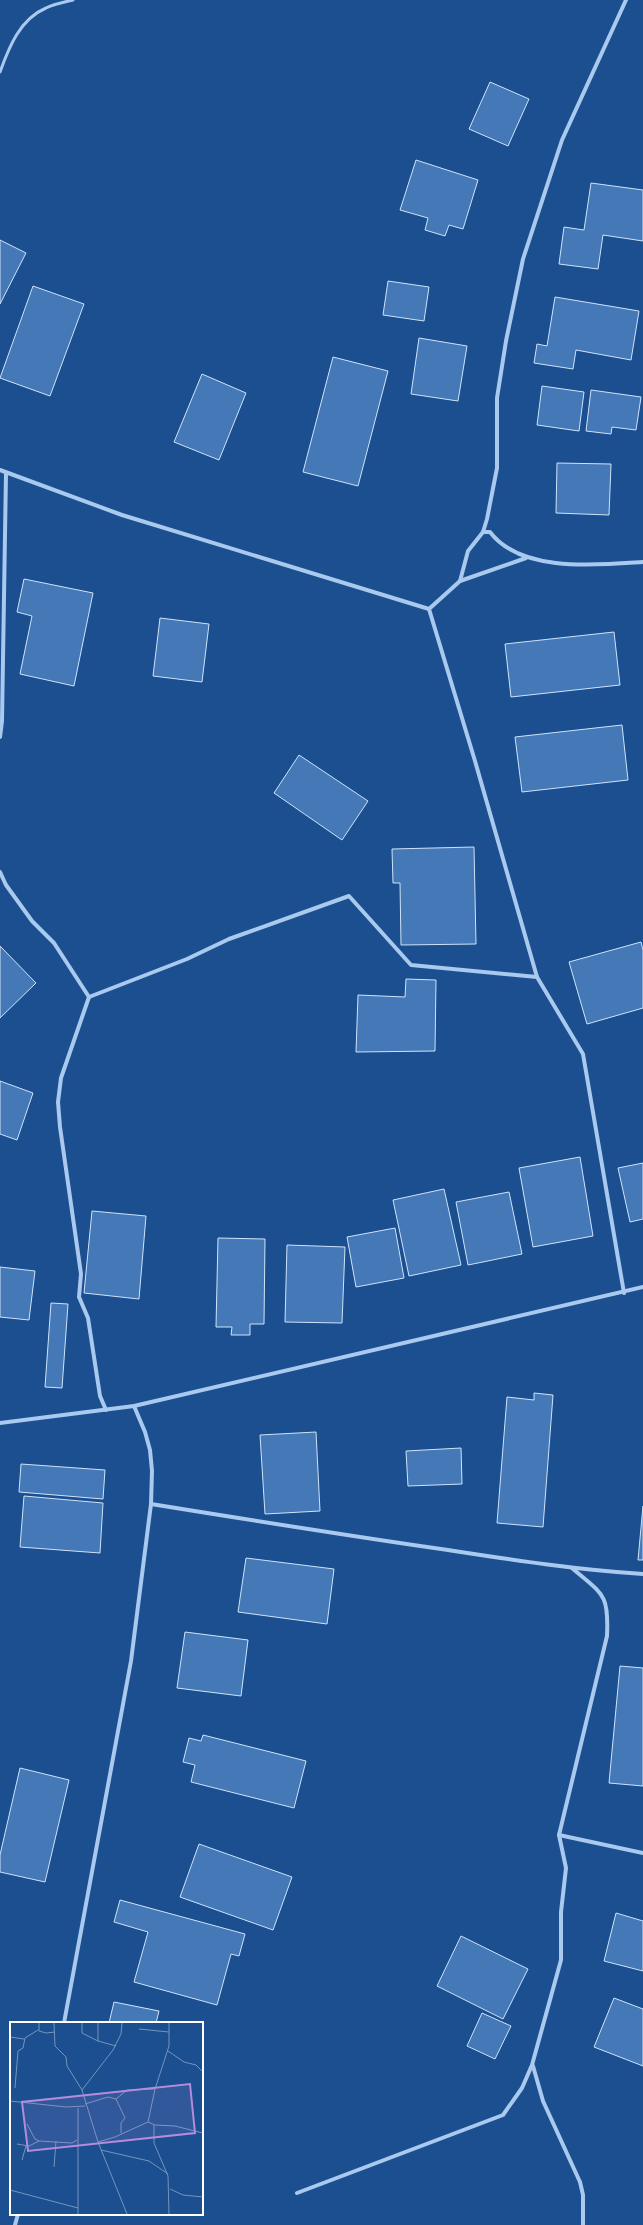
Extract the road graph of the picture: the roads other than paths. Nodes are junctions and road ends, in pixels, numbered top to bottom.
1 (73, 0) edge
2 (626, 0) edge
3 (0, 72) edge
4 (0, 470) edge
5 (6, 473) junction
6 (483, 532) junction
7 (526, 558) junction
8 (643, 562) edge
9 (460, 581) junction
10 (429, 609) junction
11 (0, 737) edge
12 (0, 872) edge
13 (536, 977) junction
14 (89, 997) junction
15 (643, 1287) edge
16 (624, 1293) junction
17 (134, 1406) junction
18 (106, 1410) junction
19 (0, 1423) edge
20 (151, 1504) junction
21 (572, 1568) junction
22 (643, 1574) edge
23 (559, 1835) junction
24 (643, 1852) edge
25 (64, 2022) edge
26 (532, 2065) junction
27 (297, 2193) dead end
28 (18, 2215) edge
29 (15, 2225) edge
30 (583, 2225) edge

1 - 3 lane
2 - 6 street
4 - 5 street
5 - 10 street
5 - 11 street
6 - 7 street
6 - 9 street
7 - 8 street
7 - 9 street
9 - 10 street
10 - 13 street
12 - 14 street
13 - 14 street
13 - 16 street
14 - 18 street
15 - 16 street
16 - 17 street
17 - 18 street
17 - 20 street
18 - 19 street
20 - 21 street
20 - 25 street
21 - 22 street
21 - 23 street
23 - 24 street
23 - 26 street
26 - 27 street
26 - 30 street
28 - 29 street

